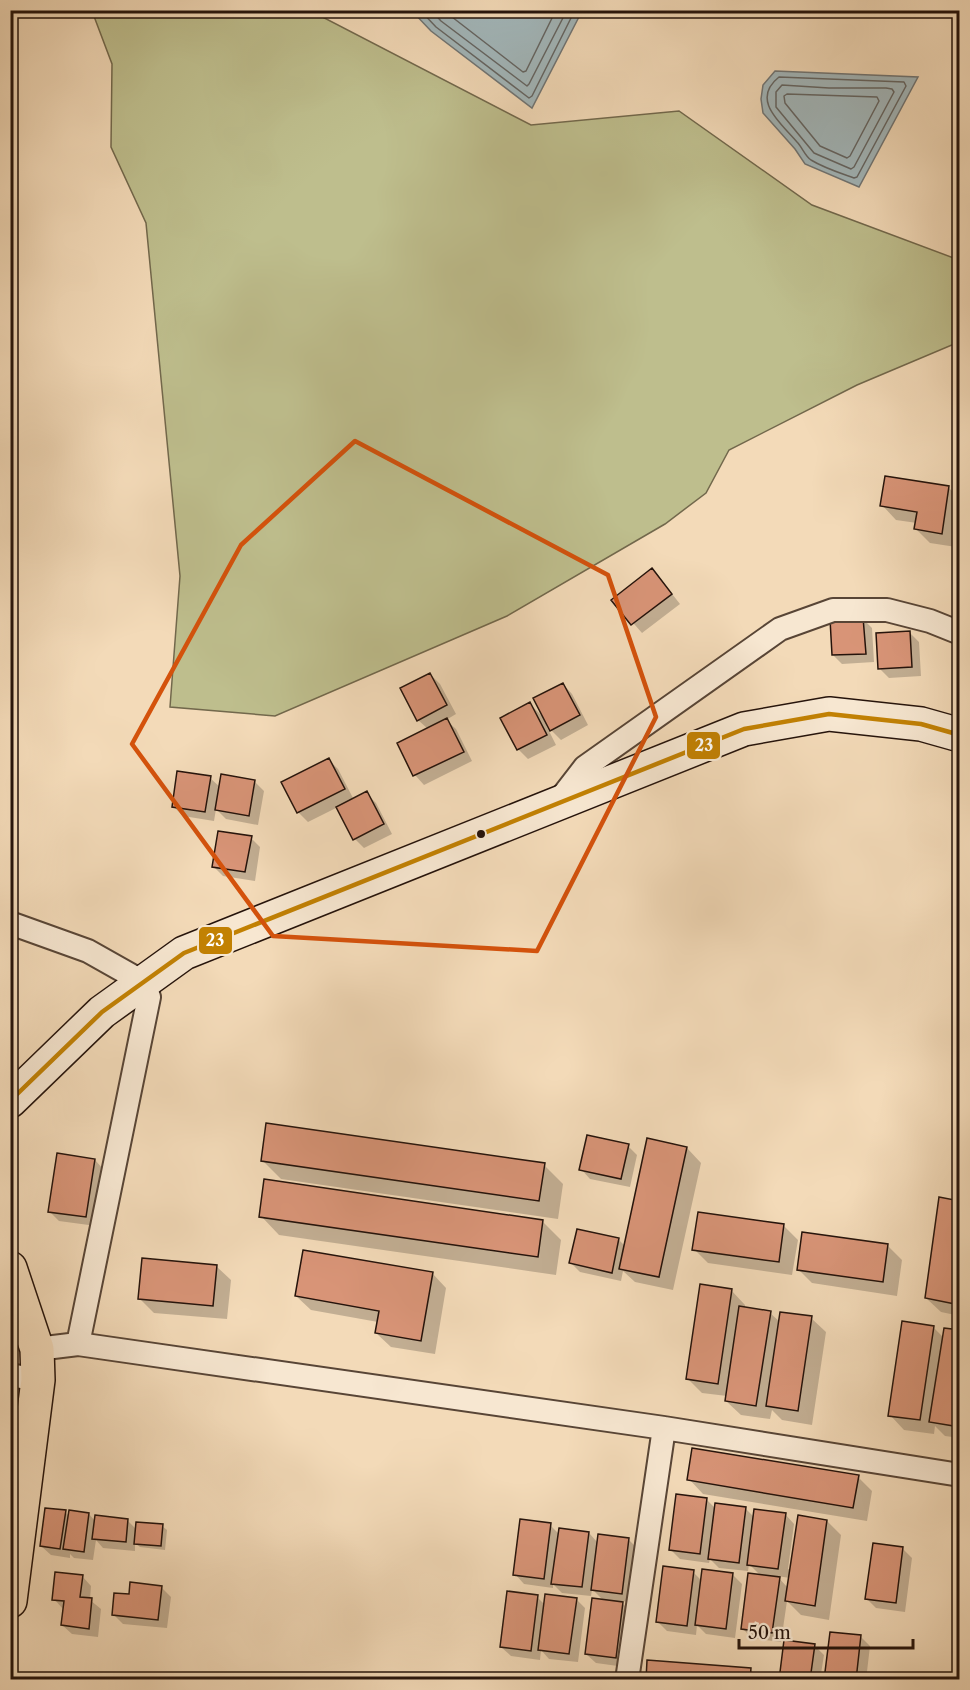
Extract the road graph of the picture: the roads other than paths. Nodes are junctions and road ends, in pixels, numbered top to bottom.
1 (960, 633) edge
2 (960, 735) edge
3 (555, 805) junction
4 (10, 923) edge
5 (143, 982) junction
6 (10, 1101) edge
7 (10, 1268) edge
8 (78, 1344) junction
9 (28, 1368) edge
10 (664, 1428) junction
11 (960, 1475) edge
12 (10, 1601) edge
13 (627, 1680) edge

1 - 3 street
2 - 3 street
3 - 5 street
4 - 5 street
5 - 6 street
5 - 8 street
7 - 9 main road
8 - 9 street
8 - 10 street
9 - 12 main road
10 - 11 street
10 - 13 street

